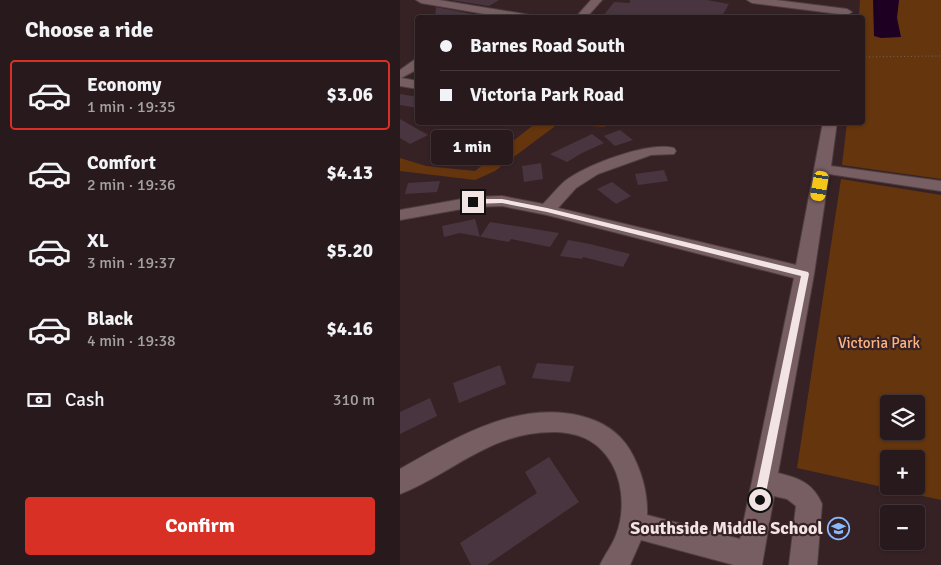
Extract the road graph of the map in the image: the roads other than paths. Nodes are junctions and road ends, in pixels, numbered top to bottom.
1 (421, 0) edge
2 (597, 0) edge
3 (752, 0) edge
4 (850, 0) edge
5 (512, 15) edge
6 (583, 15) edge
7 (847, 15) edge
8 (415, 65) edge
9 (400, 75) edge
10 (400, 82) edge
11 (415, 85) edge
12 (830, 125) edge
13 (669, 151) dead end
14 (823, 168) junction
15 (941, 186) edge
16 (547, 210) junction
17 (400, 215) edge
18 (805, 274) junction
19 (763, 481) junction
20 (400, 482) edge
21 (633, 525) junction
22 (748, 560) edge
23 (614, 565) edge
24 (803, 565) edge

1 - 5 street
2 - 6 street
3 - 7 street
4 - 7 street
8 - 9 street
10 - 11 street
12 - 14 street
13 - 16 street
14 - 15 street
14 - 18 street
16 - 17 street
16 - 18 street
18 - 19 street
19 - 22 street
19 - 24 street
20 - 21 street
21 - 22 street
21 - 23 street

